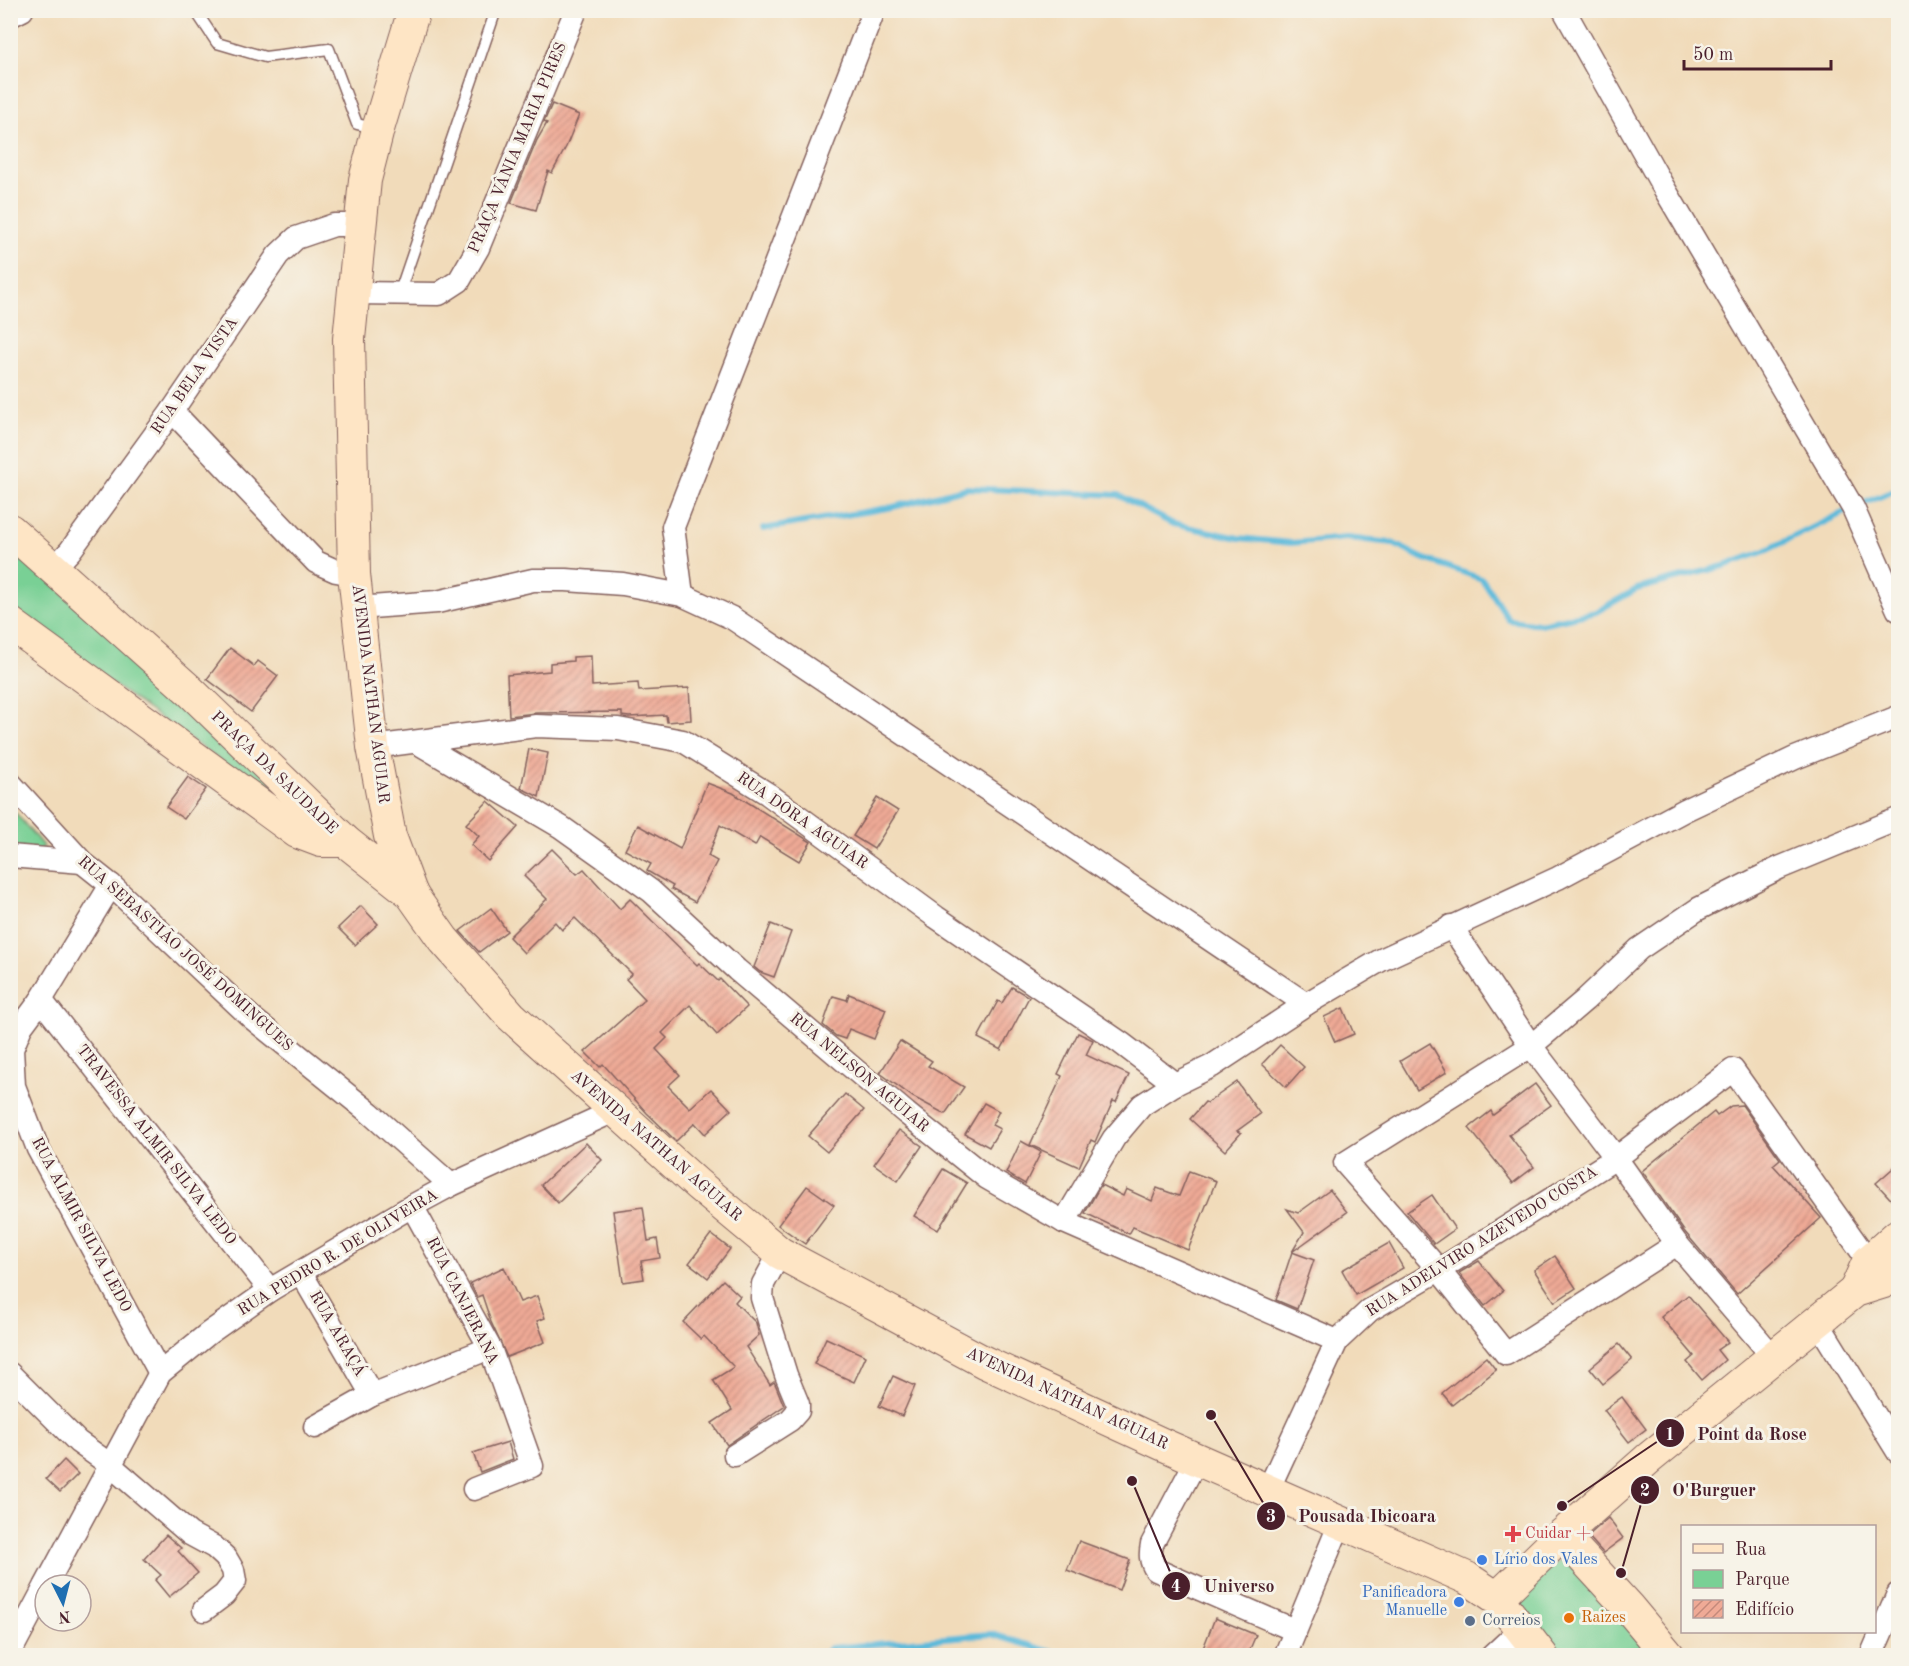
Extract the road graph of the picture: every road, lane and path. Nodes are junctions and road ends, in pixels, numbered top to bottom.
1 (22, 10) edge
2 (195, 10) edge
3 (414, 10) edge
4 (496, 10) edge
5 (576, 10) edge
6 (874, 10) edge
7 (1564, 10) edge
8 (10, 16) edge
9 (378, 129) junction
10 (359, 225) junction
11 (353, 293) junction
12 (398, 295) junction
13 (172, 411) junction
14 (10, 530) edge
15 (54, 568) junction
16 (354, 574) junction
17 (682, 595) junction
18 (358, 608) junction
19 (1899, 610) edge
20 (10, 623) edge
21 (1899, 717) edge
22 (418, 742) junction
23 (373, 747) junction
24 (10, 783) edge
25 (1899, 819) edge
26 (345, 842) junction
27 (10, 856) edge
28 (82, 862) junction
29 (111, 885) junction
30 (412, 895) junction
31 (1451, 926) junction
32 (41, 1000) junction
33 (1306, 1004) junction
34 (16, 1026) edge
35 (1531, 1046) junction
36 (1175, 1084) junction
37 (614, 1111) junction
38 (1616, 1158) junction
39 (451, 1185) junction
40 (412, 1206) junction
41 (1064, 1222) junction
42 (1899, 1235) edge
43 (1677, 1244) junction
44 (780, 1253) junction
45 (1439, 1270) junction
46 (1884, 1271) edge
47 (301, 1273) junction
48 (270, 1290) junction
49 (1817, 1321) junction
50 (1337, 1341) junction
51 (490, 1348) junction
52 (1774, 1358) junction
53 (160, 1373) junction
54 (10, 1374) edge
55 (372, 1395) junction
56 (315, 1427) dead end
57 (1899, 1452) edge
58 (735, 1455) dead end
59 (1197, 1460) junction
60 (109, 1464) junction
61 (474, 1489) dead end
62 (1269, 1490) junction
63 (1340, 1523) junction
64 (1562, 1535) junction
65 (52, 1573) edge
66 (1899, 1594) edge
67 (1497, 1598) junction
68 (33, 1609) edge
69 (204, 1610) dead end
70 (1294, 1630) junction
71 (1520, 1630) junction
72 (10, 1653) edge
73 (1285, 1656) edge
74 (1492, 1656) edge
75 (1542, 1656) edge
76 (1669, 1656) edge
77 (1871, 1656) edge

1 - 8 street
2 - 9 lane
3 - 9 main road, AVENIDA NATHAN AGUIAR
4 - 12 lane
5 - 12 street, PRAÇA VÂNIA MARIA PIRES
6 - 17 street
7 - 19 street
9 - 10 main road, AVENIDA NATHAN AGUIAR
10 - 11 main road, AVENIDA NATHAN AGUIAR
10 - 13 street, RUA BELA VISTA
11 - 12 street, PRAÇA VÂNIA MARIA PIRES
11 - 16 main road, AVENIDA NATHAN AGUIAR
13 - 15 street, RUA BELA VISTA
13 - 16 street
14 - 15 main road, PRAÇA DA SAUDADE
15 - 26 main road, PRAÇA DA SAUDADE
16 - 18 main road, AVENIDA NATHAN AGUIAR
17 - 18 street
17 - 33 street
18 - 23 main road, AVENIDA NATHAN AGUIAR
20 - 26 main road, PRAÇA DA SAUDADE
21 - 31 street
22 - 23 street, RUA DORA AGUIAR
22 - 36 street, RUA DORA AGUIAR
22 - 41 street, RUA NELSON AGUIAR
23 - 30 main road, AVENIDA NATHAN AGUIAR
24 - 28 street, RUA SEBASTIÃO JOSÉ DOMINGUES
25 - 35 street
26 - 30 main road
27 - 28 street
28 - 29 street, RUA SEBASTIÃO JOSÉ DOMINGUES
29 - 32 street, RUA ALMIR SILVA LEDO
29 - 39 street, RUA SEBASTIÃO JOSÉ DOMINGUES
30 - 37 main road, AVENIDA NATHAN AGUIAR
31 - 33 street
31 - 35 street
32 - 34 street, RUA ALMIR SILVA LEDO
32 - 48 street, TRAVESSA ALMIR SILVA LEDO
33 - 36 street
34 - 53 street, RUA ALMIR SILVA LEDO
35 - 38 street
35 - 45 street
36 - 41 street
37 - 39 street, RUA PEDRO R. DE OLIVEIRA
37 - 44 main road, AVENIDA NATHAN AGUIAR
38 - 43 street
38 - 45 street, RUA ADELVIRO AZEVEDO COSTA
38 - 46 street, RUA ADELVIRO AZEVEDO COSTA
39 - 40 street, RUA PEDRO R. DE OLIVEIRA
40 - 47 street, RUA PEDRO R. DE OLIVEIRA
40 - 51 street, RUA CANJERANA
41 - 50 street, RUA NELSON AGUIAR
42 - 46 main road
43 - 45 street
43 - 52 street
44 - 58 street
44 - 59 main road, AVENIDA NATHAN AGUIAR
45 - 50 street, RUA ADELVIRO AZEVEDO COSTA
46 - 49 main road
47 - 48 street, RUA PEDRO R. DE OLIVEIRA
47 - 55 street, RUA ARAÇÁ
48 - 53 street, RUA PEDRO R. DE OLIVEIRA
49 - 52 main road
49 - 57 street
50 - 62 street, RUA ADELVIRO AZEVEDO COSTA
51 - 55 street
51 - 61 street, RUA CANJERANA
52 - 64 main road
53 - 60 street, RUA PEDRO R. DE OLIVEIRA
54 - 60 street
55 - 56 street
59 - 62 main road, AVENIDA NATHAN AGUIAR
59 - 70 street
60 - 65 street, RUA PEDRO R. DE OLIVEIRA
60 - 69 street
62 - 63 main road, AVENIDA NATHAN AGUIAR
63 - 67 main road, AVENIDA NATHAN AGUIAR
63 - 70 street
64 - 67 main road
64 - 76 main road
66 - 77 street
67 - 71 main road
68 - 72 street, RUA PEDRO R. DE OLIVEIRA
70 - 73 street
71 - 74 street
71 - 75 main road

